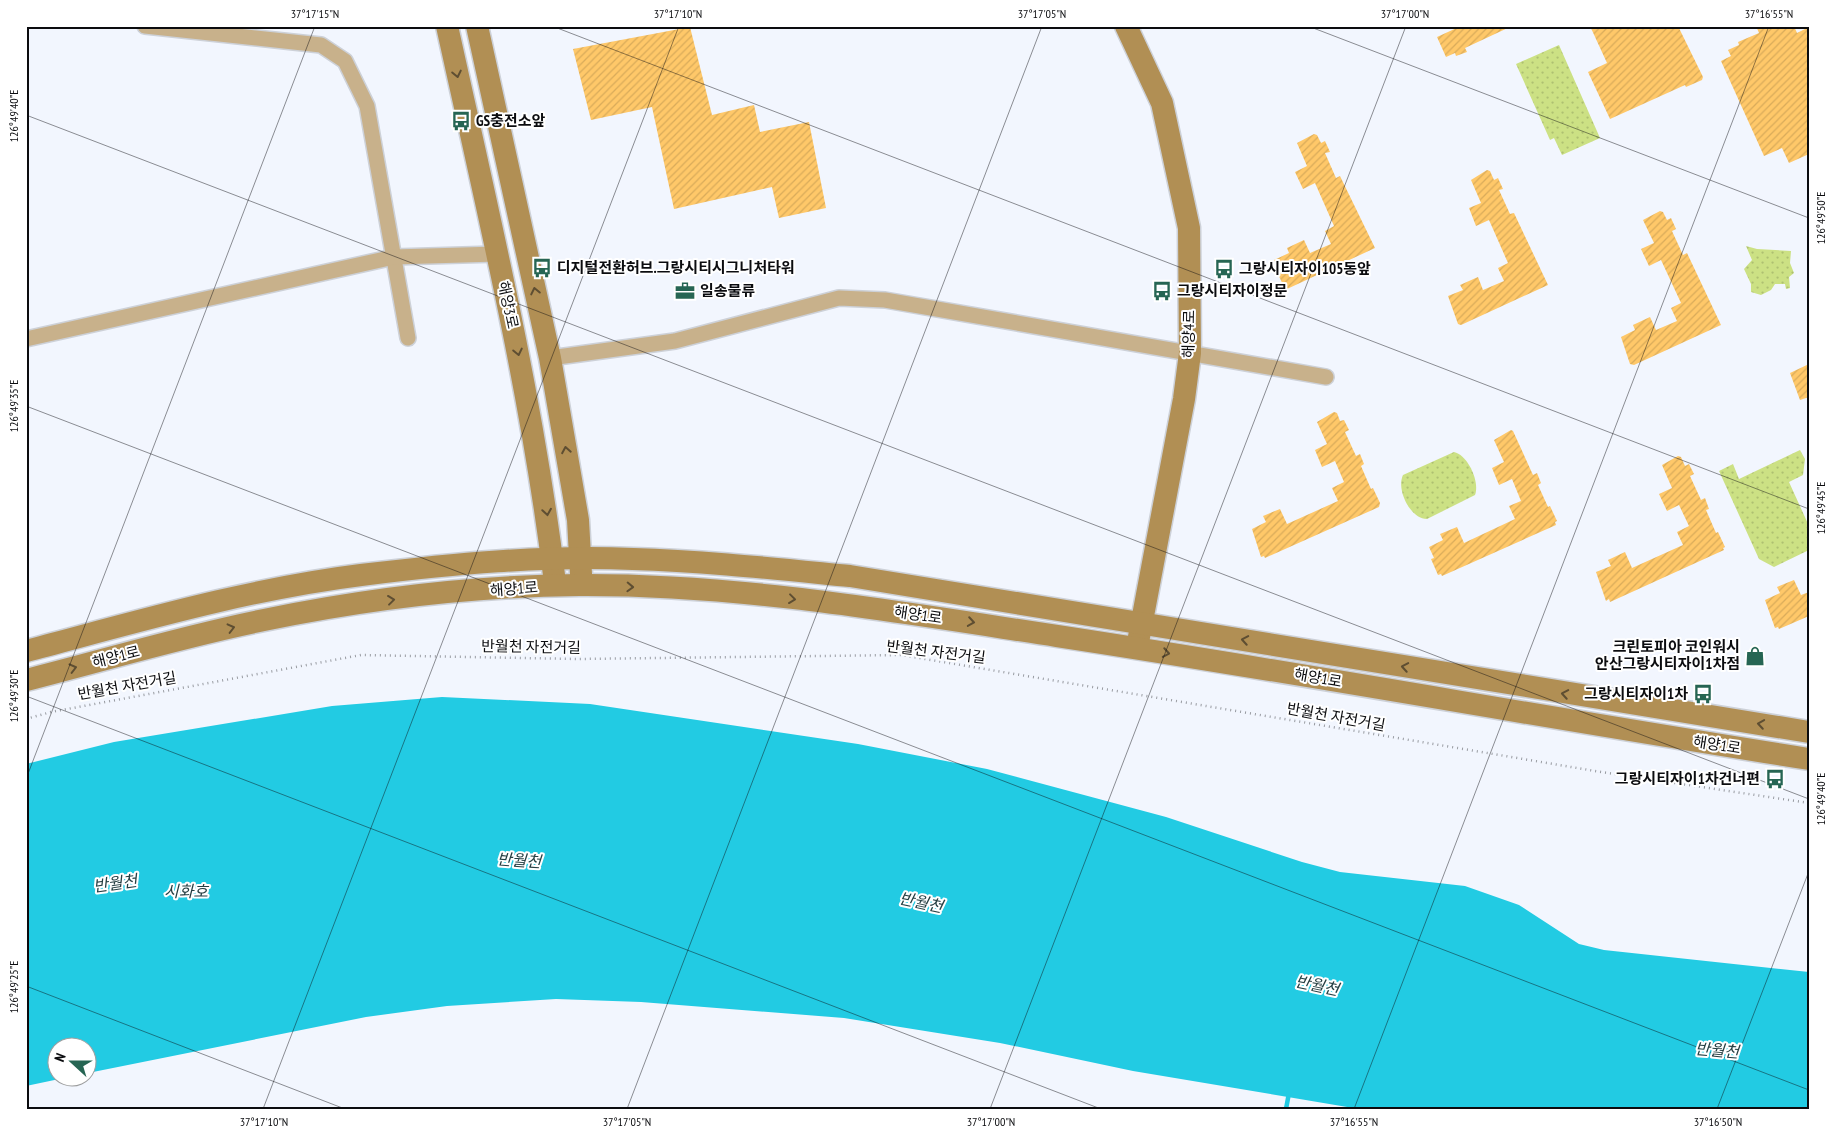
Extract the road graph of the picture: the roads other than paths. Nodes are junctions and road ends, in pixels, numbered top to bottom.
1 (145, 26) edge
2 (447, 26) edge
3 (477, 26) edge
4 (1126, 26) edge
5 (497, 254) junction
6 (394, 257) junction
7 (408, 338) dead end
8 (26, 339) edge
9 (1190, 354) junction
10 (550, 358) junction
11 (1326, 377) dead end
12 (552, 559) junction
13 (580, 559) junction
14 (582, 585) junction
15 (555, 586) junction
16 (1142, 623) junction
17 (1137, 648) junction
18 (26, 651) edge
19 (26, 680) edge
20 (1809, 732) edge
21 (1809, 759) edge

1 - 6 street
2 -> 5 street, 해양3로
10 -> 3 street, 해양3로
4 - 9 street, 해양4로
5 - 6 street
5 -> 12 street, 해양3로
6 - 7 street
6 - 8 street
9 - 10 street
9 - 11 street
9 - 16 street, 해양4로
13 -> 10 street, 해양3로
12 - 13 street, 해양1로
12 - 15 street, 해양3로
12 - 18 street, 해양1로
13 - 14 street, 해양3로
13 - 16 street, 해양1로
14 - 15 street, 해양1로
14 -> 17 street, 해양1로
19 -> 15 street, 해양1로
16 - 17 street, 해양4로
20 -> 16 street, 해양1로
17 -> 21 street, 해양1로

